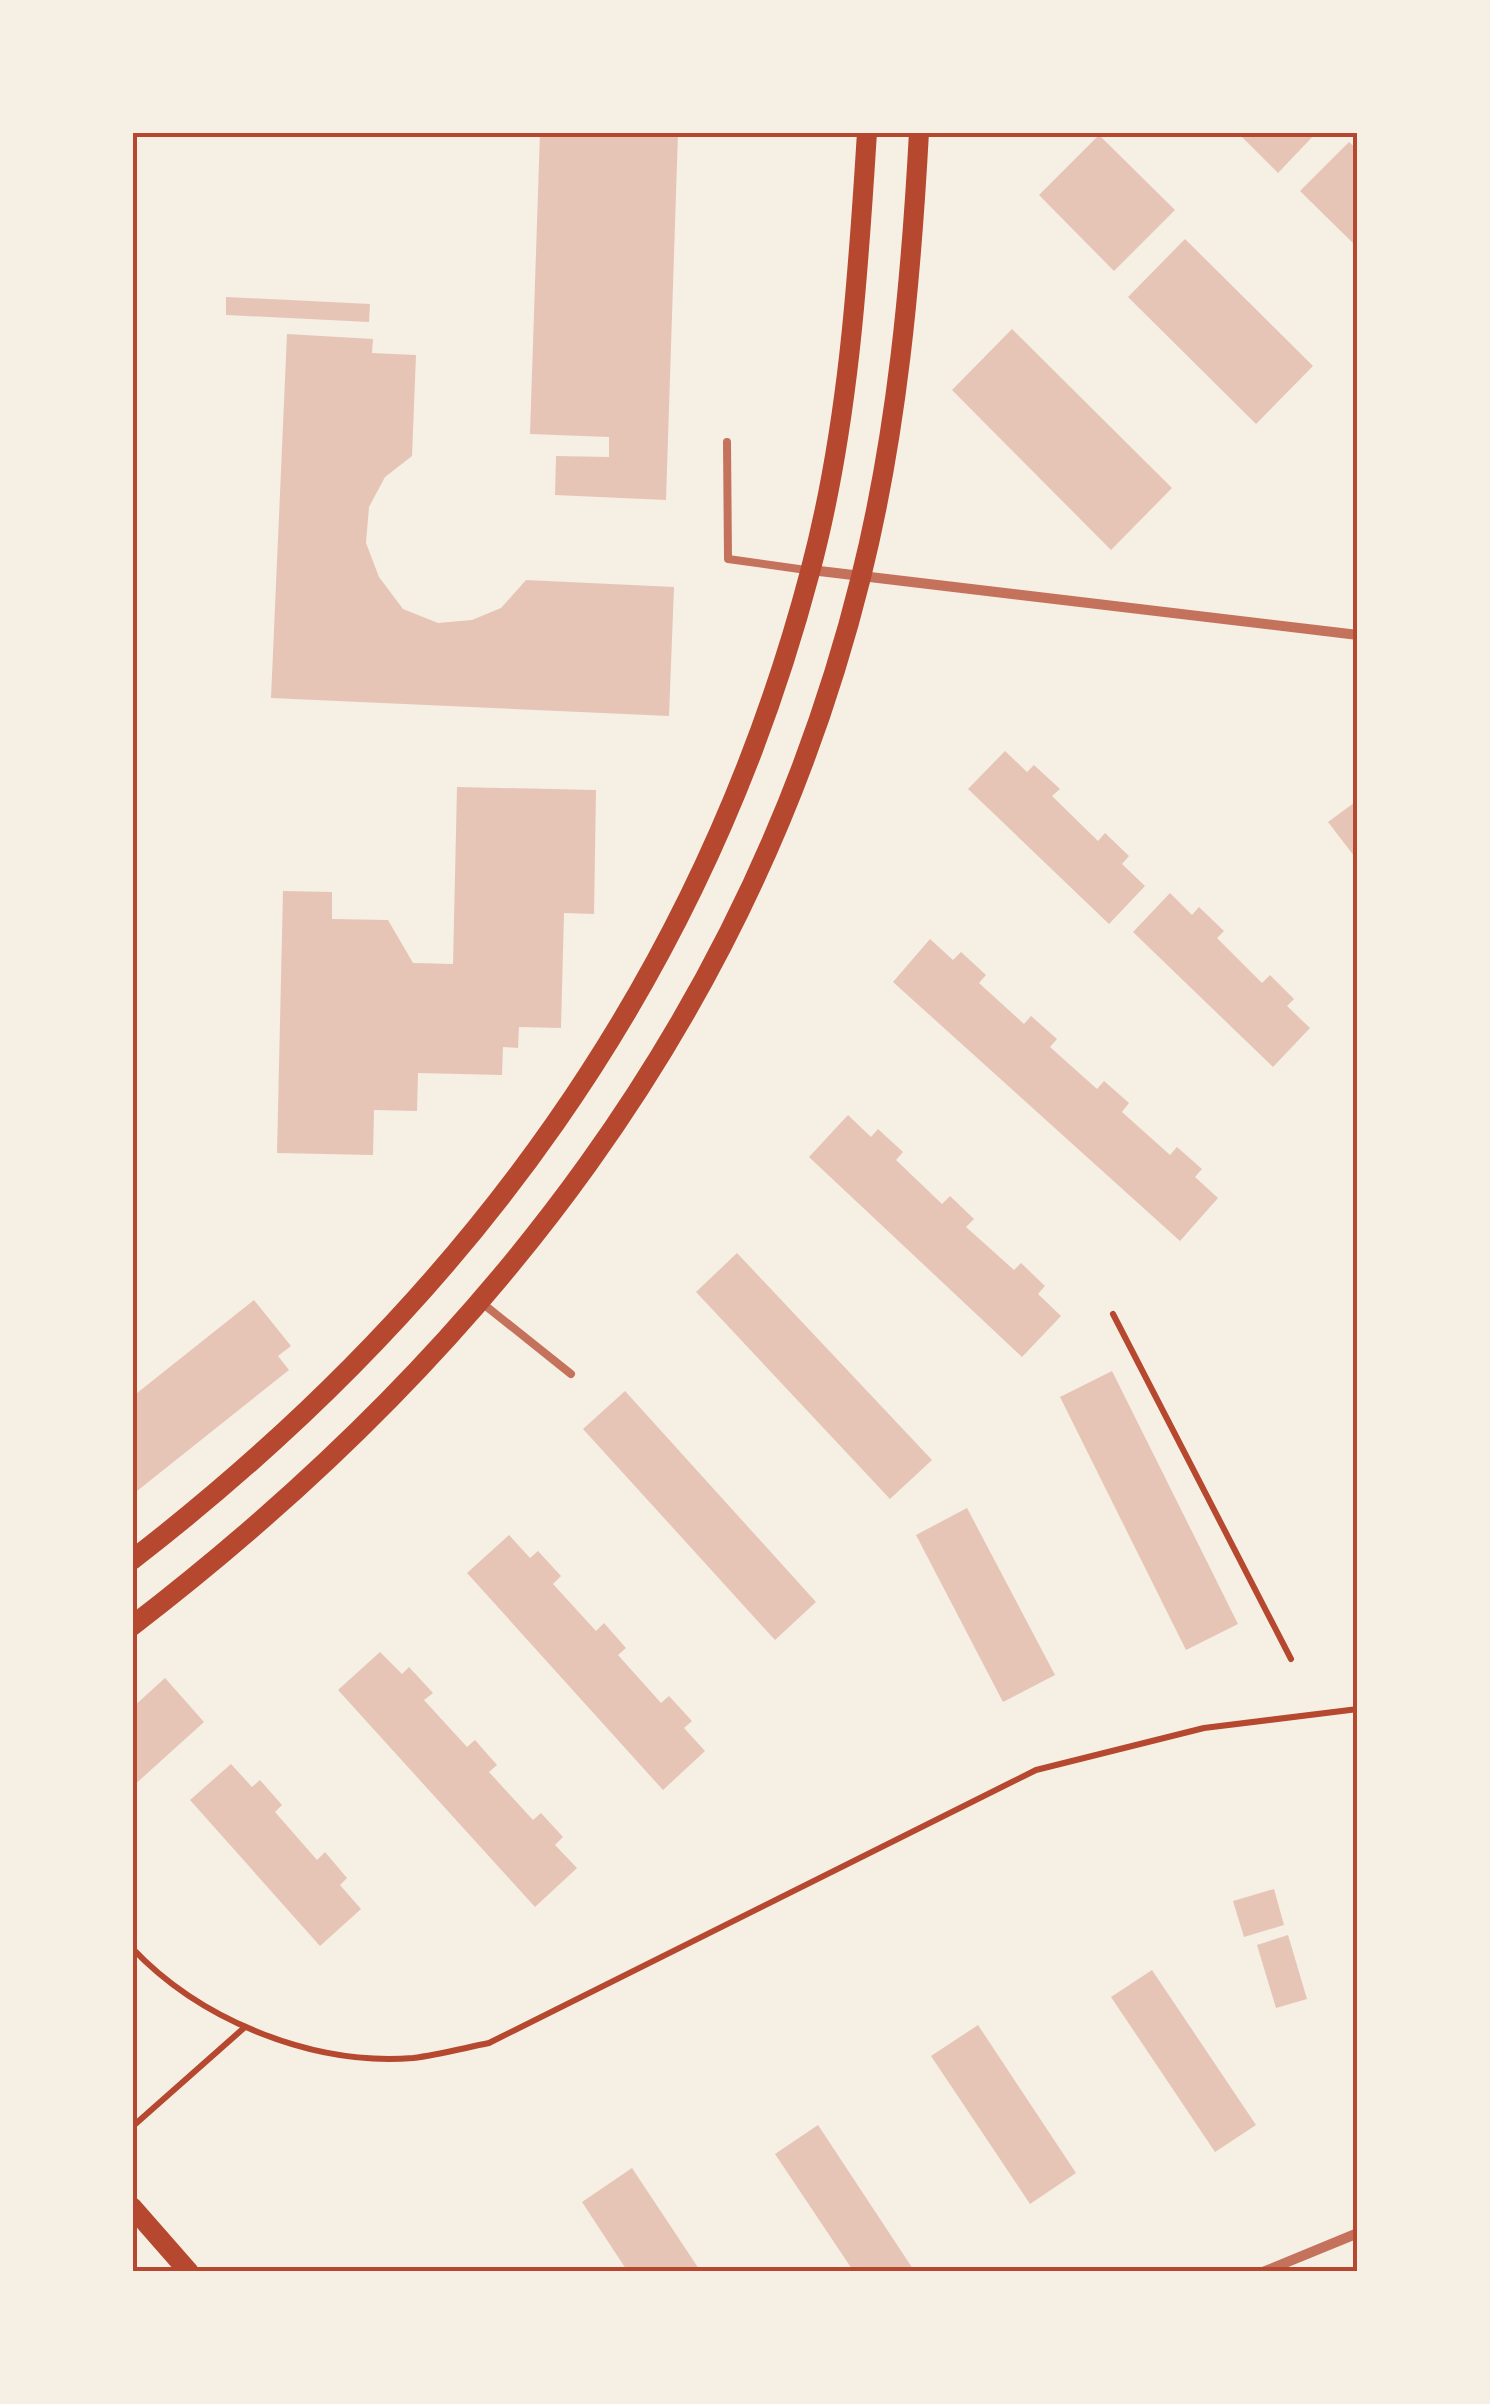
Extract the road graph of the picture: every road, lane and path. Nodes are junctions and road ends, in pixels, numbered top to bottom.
1 (866, 132) edge
2 (919, 132) edge
3 (727, 442) dead end
4 (811, 570) junction
5 (862, 576) junction
6 (1358, 635) edge
7 (482, 1303) junction
8 (1113, 1314) dead end
9 (571, 1374) dead end
10 (132, 1560) edge
11 (132, 1626) edge
12 (1291, 1659) dead end
13 (1358, 1709) edge
14 (132, 1948) edge
15 (245, 2027) junction
16 (132, 2126) edge
17 (132, 2207) edge
18 (1358, 2233) edge
19 (190, 2272) edge
20 (1263, 2272) edge

1 - 4 main road
2 - 5 main road
3 - 4 lane
4 - 5 street
4 - 10 main road
5 - 6 street
5 - 7 main road
7 - 9 lane
7 - 11 main road
8 - 12 path
13 - 15 path
14 - 15 path
15 - 16 path
17 - 19 main road
18 - 20 street

